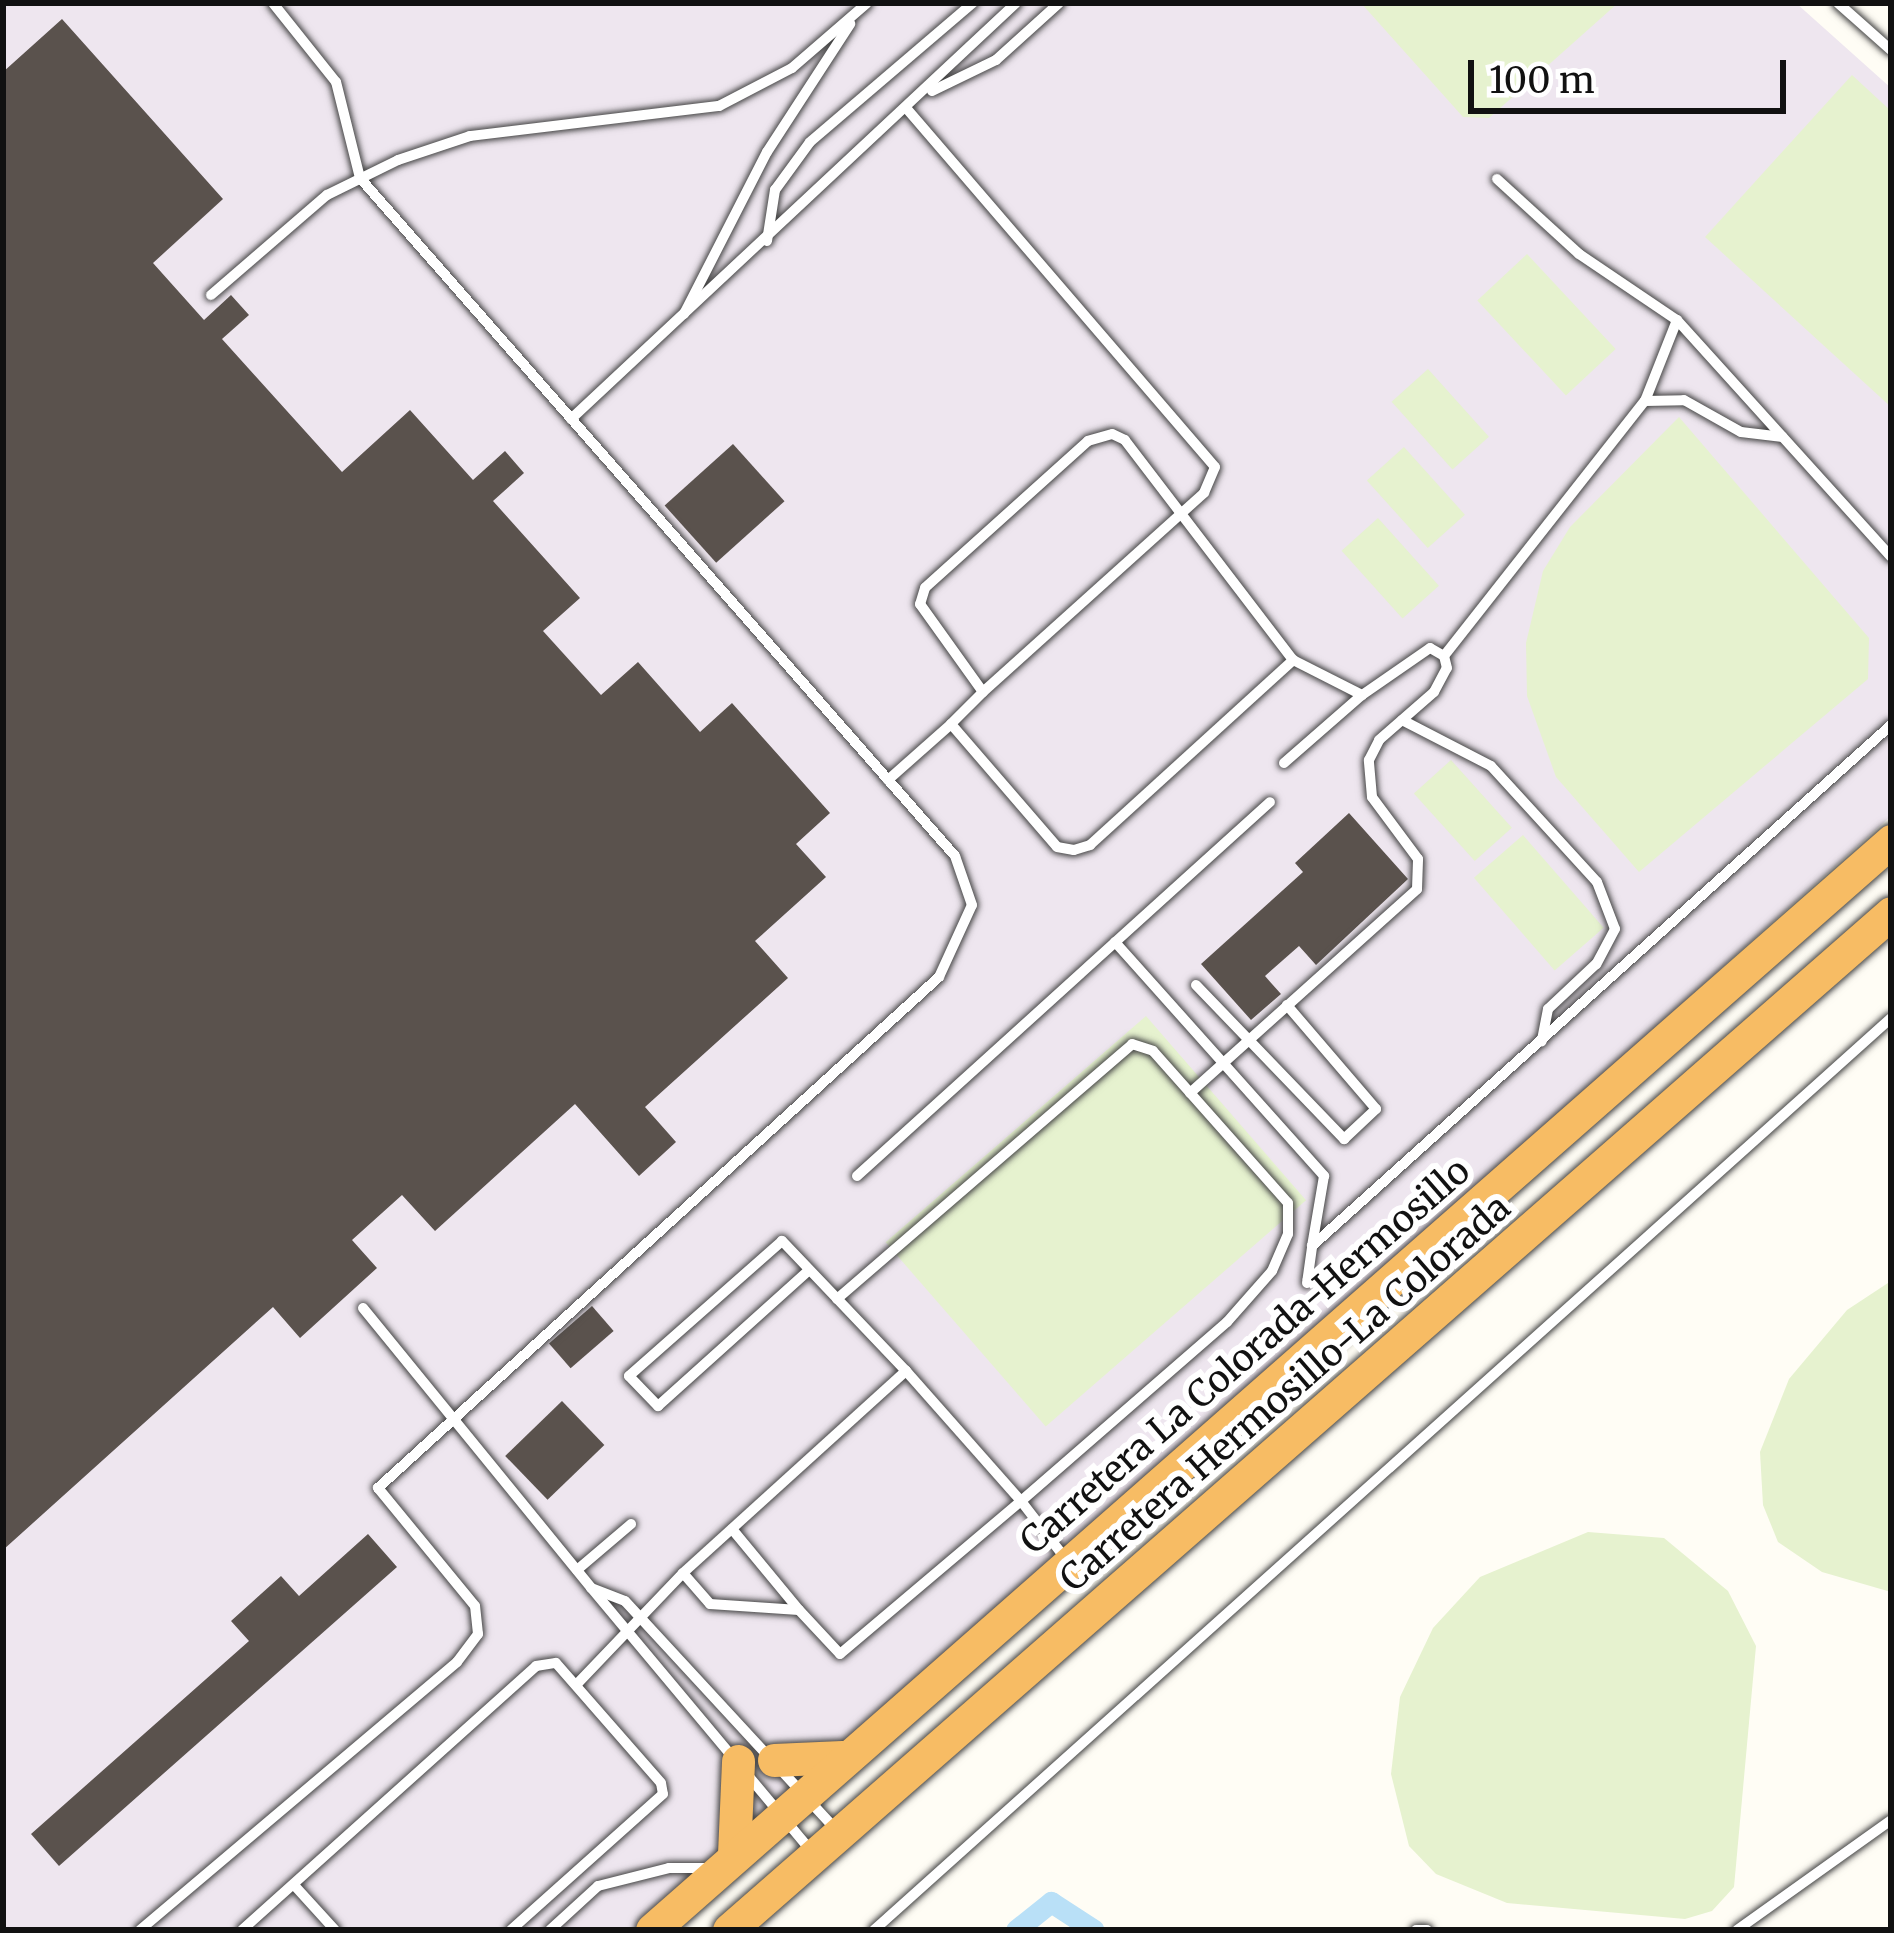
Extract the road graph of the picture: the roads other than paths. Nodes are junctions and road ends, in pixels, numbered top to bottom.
1 (273, 3) edge
2 (973, 3) edge
3 (1016, 3) edge
4 (1059, 3) edge
5 (1838, 3) edge
6 (864, 5) edge
7 (1891, 50) edge
8 (924, 94) junction
9 (908, 110) junction
10 (360, 178) junction
11 (1497, 179) dead end
12 (767, 241) junction
13 (211, 295) dead end
14 (1676, 320) junction
15 (680, 322) junction
16 (1645, 401) junction
17 (572, 419) junction
18 (1783, 436) junction
19 (1177, 516) junction
20 (1891, 557) edge
21 (1444, 656) junction
22 (1294, 660) junction
23 (983, 692) junction
24 (1361, 695) junction
25 (1402, 720) junction
26 (951, 724) junction
27 (1891, 725) edge
28 (1284, 763) dead end
29 (889, 780) junction
30 (1270, 802) dead end
31 (1891, 841) edge
32 (1891, 913) edge
33 (1115, 942) junction
34 (1196, 985) dead end
35 (1288, 1005) junction
36 (1891, 1018) edge
37 (1250, 1038) junction
38 (1541, 1045) junction
39 (1224, 1062) junction
40 (1190, 1093) junction
41 (857, 1176) dead end
42 (1312, 1246) junction
43 (809, 1270) junction
44 (1306, 1283) dead end
45 (837, 1299) junction
46 (363, 1308) dead end
47 (906, 1371) junction
48 (451, 1414) junction
49 (1021, 1501) junction
50 (632, 1524) dead end
51 (732, 1529) junction
52 (1069, 1563) junction
53 (577, 1570) junction
54 (683, 1573) junction
55 (591, 1588) junction
56 (799, 1610) junction
57 (641, 1618) junction
58 (626, 1635) junction
59 (577, 1684) junction
60 (842, 1757) junction
61 (774, 1760) junction
62 (738, 1761) junction
63 (792, 1801) junction
64 (1891, 1820) edge
65 (828, 1845) junction
66 (727, 1861) junction
67 (294, 1885) junction
68 (140, 1930) edge
69 (242, 1930) edge
70 (335, 1930) edge
71 (511, 1930) edge
72 (550, 1930) edge
73 (652, 1930) edge
74 (729, 1930) edge
75 (874, 1930) edge
76 (1416, 1930) edge
77 (1427, 1930) edge
78 (1737, 1930) edge

1 - 10 lane
2 - 12 lane
3 - 8 lane
4 - 8 lane
5 - 7 lane
6 - 10 lane
6 - 15 lane
8 - 9 lane
9 - 12 lane
9 - 19 lane
10 - 13 lane
10 - 17 lane
11 - 14 lane
12 - 15 lane
14 - 16 lane
14 - 18 lane
15 - 17 lane
16 - 18 lane
16 - 21 lane
17 - 29 lane
18 - 20 lane
19 - 22 lane
19 - 23 lane
19 - 23 lane
21 - 24 lane
21 - 25 lane
22 - 24 lane
22 - 26 lane
23 - 26 lane
24 - 28 lane
25 - 35 lane
25 - 38 lane
26 - 29 lane
27 - 38 lane
29 - 48 lane
30 - 33 lane
31 - 52 highway, Carretera La Colorada-Hermosillo
32 - 65 highway, Carretera Hermosillo-La Colorada
33 - 39 lane
33 - 41 lane
34 - 37 lane
35 - 37 lane
35 - 37 lane
36 - 75 lane
37 - 39 lane
38 - 42 lane
39 - 40 lane
39 - 42 lane
40 - 45 lane
40 - 49 lane
42 - 44 lane
43 - 43 lane
43 - 45 lane
45 - 47 lane
46 - 48 lane
47 - 49 lane
47 - 51 lane
48 - 53 lane
48 - 68 lane
49 - 52 lane
49 - 56 lane
50 - 53 lane
51 - 54 lane
51 - 56 lane
52 - 60 highway, Carretera La Colorada-Hermosillo
53 - 55 lane
54 - 56 lane
54 - 57 lane
55 - 57 lane
55 - 58 lane
57 - 58 lane
57 - 61 lane
58 - 59 lane
58 - 62 lane
59 - 67 lane
59 - 71 lane
60 - 61 highway
60 - 63 highway, Carretera La Colorada-Hermosillo
61 - 63 lane
62 - 63 lane
62 - 66 highway
63 - 65 lane
63 - 65 lane
63 - 66 highway, Carretera La Colorada-Hermosillo
64 - 78 lane
65 - 74 highway, Carretera Hermosillo-La Colorada
66 - 72 lane
66 - 73 highway, Carretera La Colorada-Hermosillo
67 - 69 lane
67 - 70 lane
76 - 77 lane

